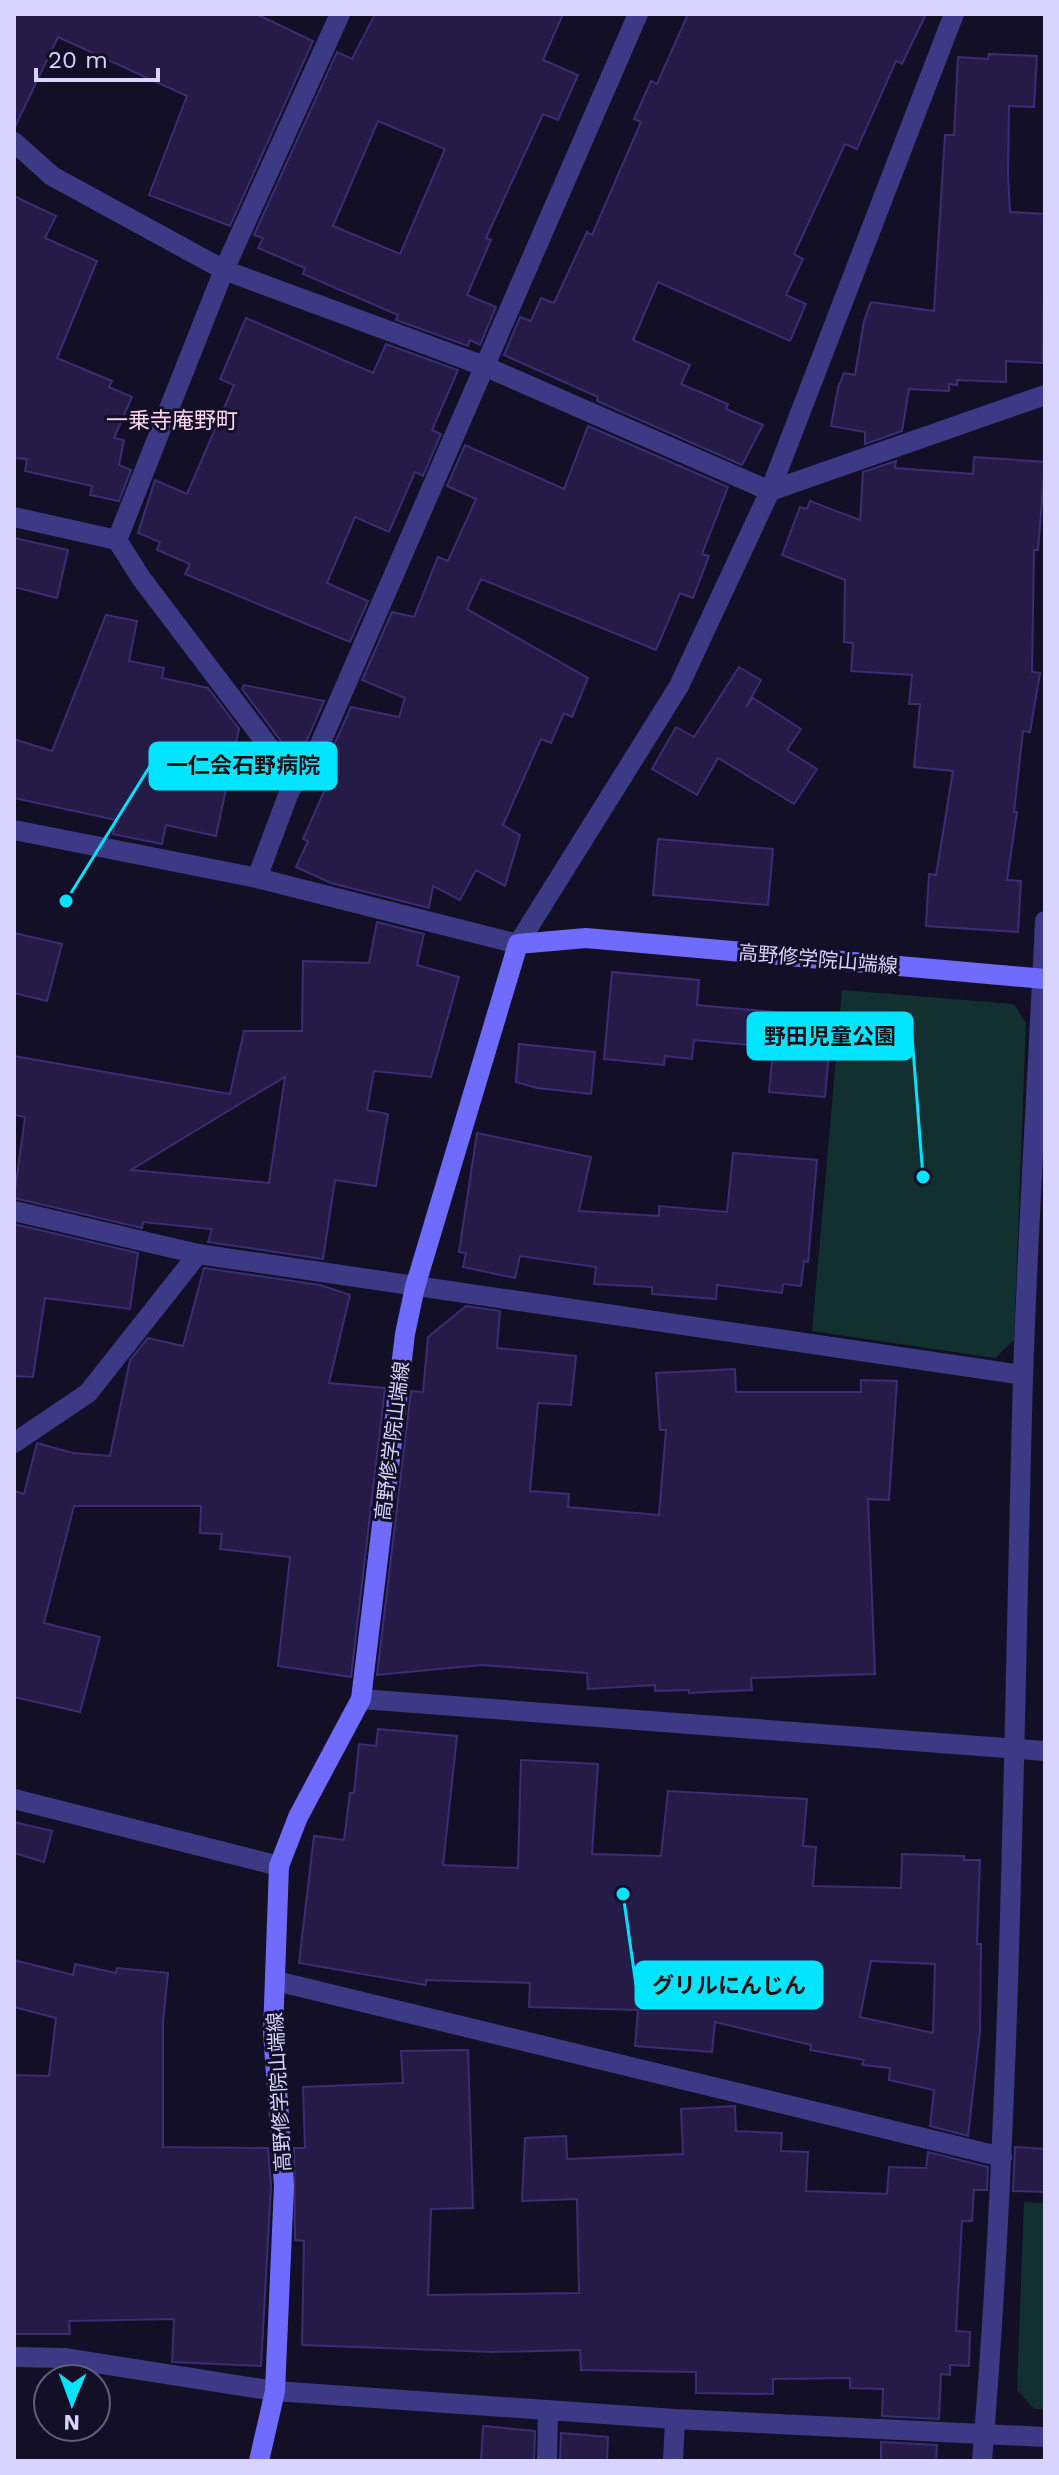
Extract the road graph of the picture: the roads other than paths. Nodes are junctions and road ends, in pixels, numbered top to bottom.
1 (340, 14) edge
2 (638, 14) edge
3 (954, 14) edge
4 (14, 142) edge
5 (224, 270) junction
6 (484, 366) junction
7 (1045, 395) edge
8 (770, 491) junction
9 (14, 517) edge
10 (117, 540) junction
11 (290, 790) junction
12 (14, 830) edge
13 (257, 878) junction
14 (1045, 921) edge
15 (518, 944) junction
16 (1044, 978) edge
17 (14, 1211) edge
18 (198, 1254) junction
19 (415, 1287) junction
20 (1023, 1375) junction
21 (14, 1443) edge
22 (361, 1699) junction
23 (1017, 1749) junction
24 (1045, 1751) edge
25 (14, 1799) edge
26 (279, 1866) junction
27 (276, 1981) junction
28 (1002, 2157) junction
29 (14, 2357) edge
30 (275, 2391) junction
31 (548, 2410) junction
32 (675, 2419) junction
33 (984, 2432) junction
34 (1045, 2437) edge
35 (259, 2461) edge
36 (547, 2461) edge
37 (673, 2461) edge
38 (982, 2461) edge

1 - 5 street
2 - 6 street
3 - 8 street
4 - 5 street
5 - 6 street
5 - 10 street
6 - 8 street
6 - 11 street
7 - 8 street
8 - 15 street
9 - 10 street
10 - 11 street
11 - 13 street
12 - 13 street
13 - 15 street
14 - 16 street
15 - 16 main road, 高野修学院山端線
15 - 19 main road, 高野修学院山端線
16 - 20 street
17 - 18 street
18 - 19 street
18 - 21 street
19 - 20 street
19 - 22 main road, 高野修学院山端線
20 - 23 street
22 - 23 street
22 - 26 main road, 高野修学院山端線
23 - 24 street
23 - 28 street
25 - 26 street
26 - 27 main road, 高野修学院山端線
27 - 28 street
27 - 30 main road, 高野修学院山端線
28 - 33 street
29 - 30 street
30 - 31 street
30 - 35 main road, 高野修学院山端線
31 - 32 street
31 - 36 street
32 - 33 street
32 - 37 street
33 - 34 street
33 - 38 street

